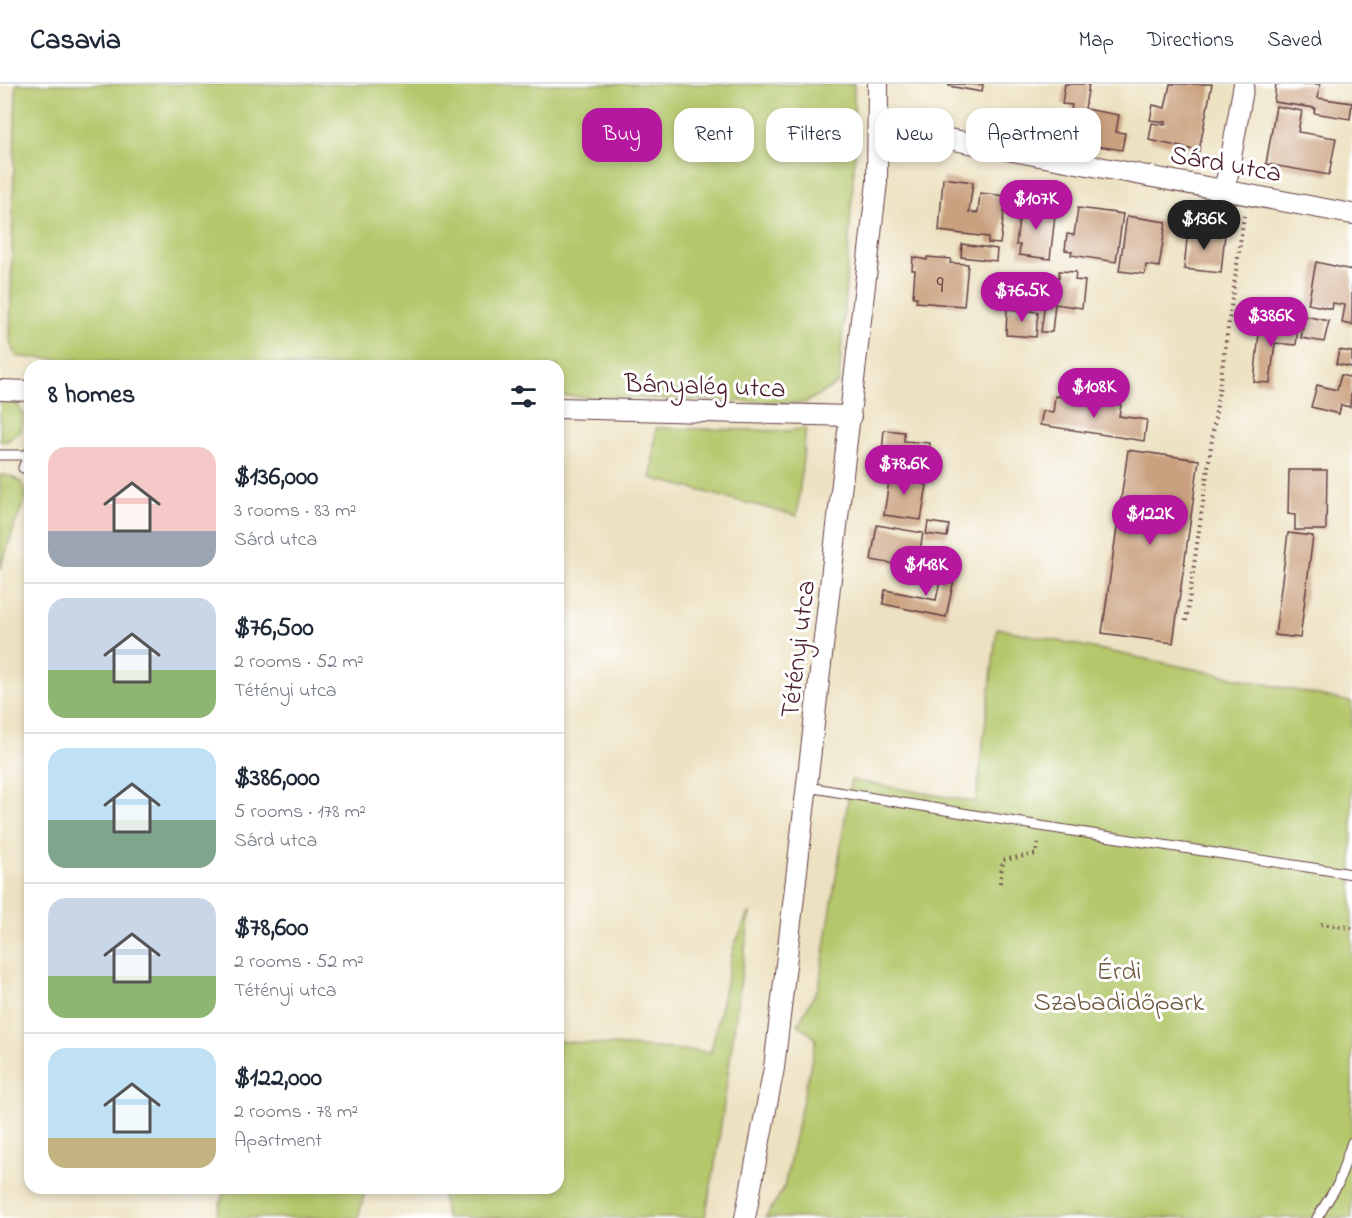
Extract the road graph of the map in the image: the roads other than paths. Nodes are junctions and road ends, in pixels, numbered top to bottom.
1 (878, 84) edge
2 (1244, 84) edge
3 (878, 108) edge
4 (954, 140) edge
5 (878, 162) edge
6 (1223, 190) junction
7 (1352, 214) edge
8 (0, 390) edge
9 (24, 391) edge
10 (564, 408) edge
11 (851, 416) junction
12 (24, 453) edge
13 (0, 455) edge
14 (24, 463) edge
15 (22, 468) dead end
16 (808, 787) junction
17 (1352, 874) edge
18 (1352, 1142) edge
19 (746, 1218) edge
20 (1317, 1218) edge

1 - 3 street, Tétényi utca
2 - 6 street
4 - 6 street, Sárd utca
5 - 11 street, Tétényi utca
6 - 7 street, Sárd utca
8 - 9 street
10 - 11 street, Bányalég utca
11 - 16 street, Tétényi utca
12 - 13 lane
14 - 15 lane
16 - 17 lane
16 - 19 street, Tétényi utca
18 - 20 lane

